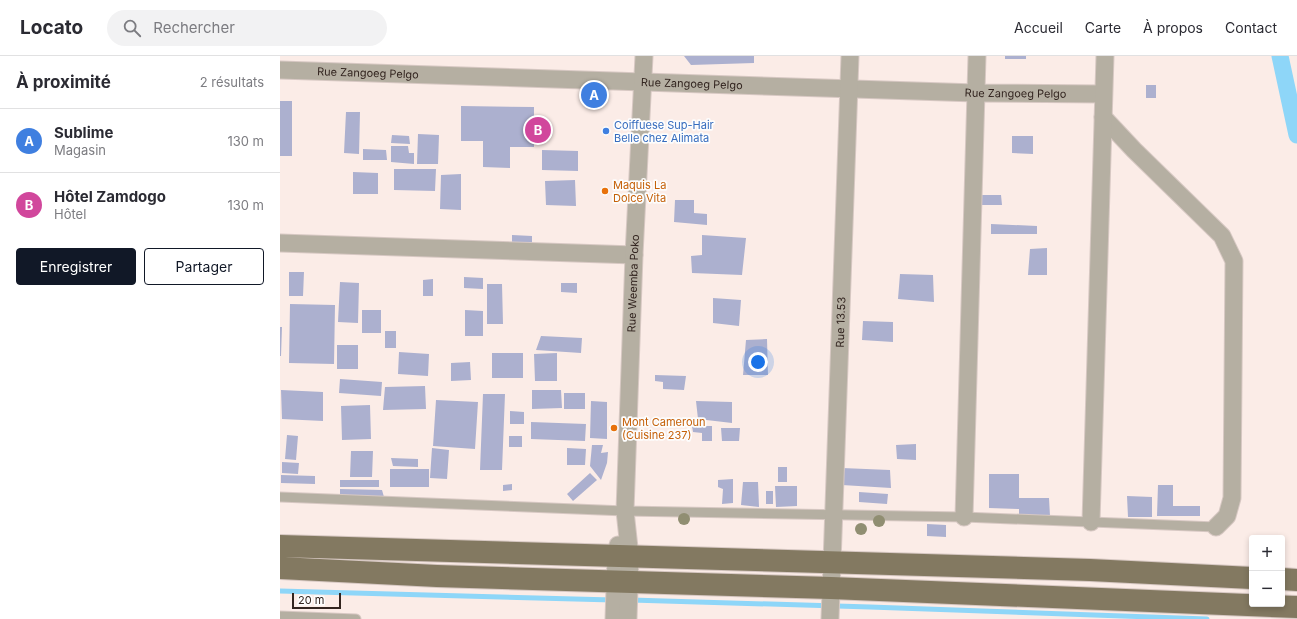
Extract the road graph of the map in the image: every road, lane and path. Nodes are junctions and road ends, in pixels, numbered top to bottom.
1 (644, 56) edge
2 (850, 56) edge
3 (977, 56) edge
4 (1105, 56) edge
5 (280, 70) edge
6 (643, 82) junction
7 (849, 89) junction
8 (976, 93) junction
9 (1103, 94) junction
10 (1103, 117) junction
11 (280, 243) edge
12 (634, 255) junction
13 (280, 497) edge
14 (625, 511) junction
15 (833, 516) junction
16 (964, 517) junction
17 (1091, 522) junction
18 (1216, 527) joint
19 (280, 546) edge
20 (623, 557) junction
21 (832, 563) junction
22 (280, 568) edge
23 (1249, 578) edge
24 (1285, 579) edge
25 (1297, 580) edge
26 (622, 581) junction
27 (831, 588) junction
28 (1297, 607) edge
29 (280, 616) edge
30 (356, 619) edge
31 (614, 619) edge
32 (628, 619) edge
33 (830, 619) edge

1 - 6 street, Rue Weemba Poko
2 - 7 street, Rue 13.53
3 - 8 street
4 - 9 street
5 - 6 street, Rue Zangoeg Pelgo
6 - 7 street, Rue Zangoeg Pelgo
6 - 12 street, Rue Weemba Poko
7 - 8 street, Rue Zangoeg Pelgo
7 - 15 street, Rue 13.53
8 - 9 street, Rue Zangoeg Pelgo
8 - 16 street
9 - 10 street
10 - 17 street
10 - 18 street
11 - 12 street
12 - 14 street, Rue Weemba Poko
13 - 14 lane
14 - 15 lane
14 - 20 street, Rue Weemba Poko
15 - 16 lane
15 - 21 street, Rue 13.53
16 - 17 lane
17 - 18 lane
19 - 20 main road
20 - 21 main road
20 - 26 street, Rue Weemba Poko
21 - 23 main road
21 - 27 street, Rue 13.53
22 - 26 main road
24 - 25 main road
26 - 27 main road
26 - 31 street, Rue Weemba Poko
26 - 32 street, Rue Weemba Poko
27 - 28 main road
27 - 33 street, Rue 13.53
29 - 30 lane

